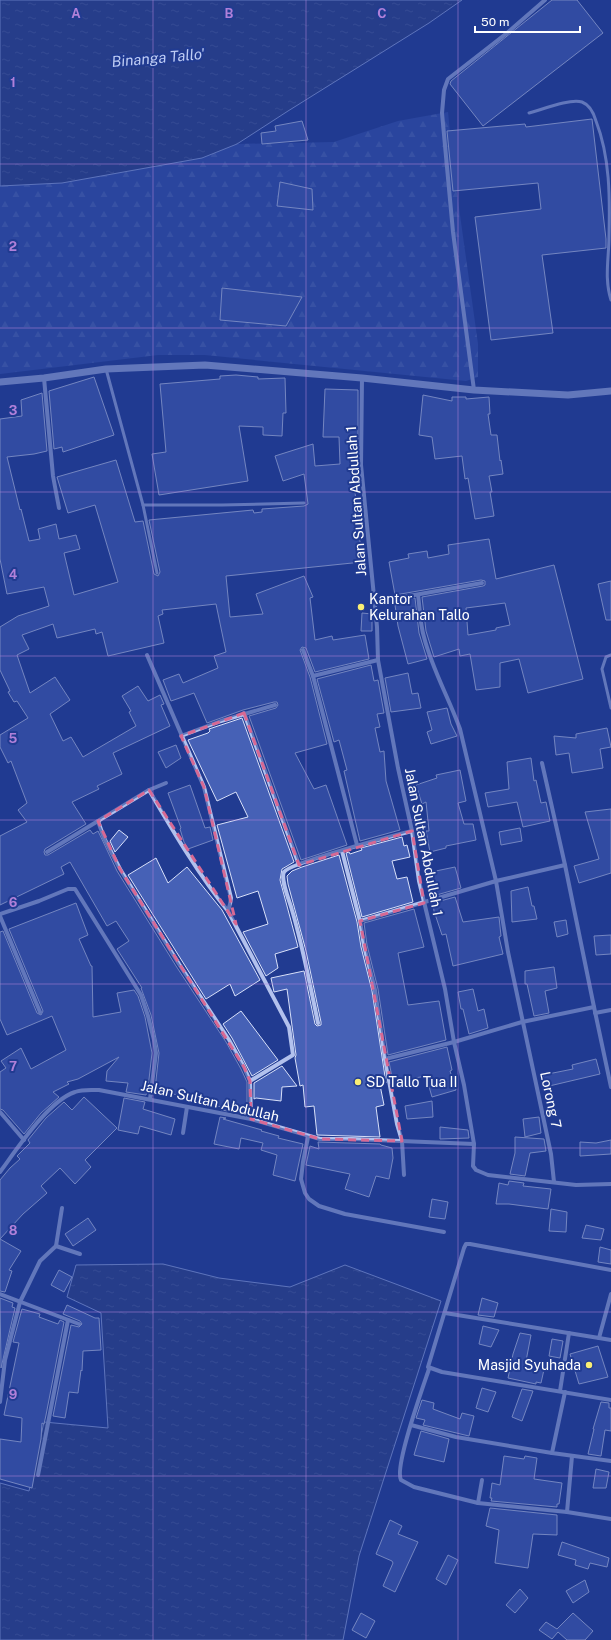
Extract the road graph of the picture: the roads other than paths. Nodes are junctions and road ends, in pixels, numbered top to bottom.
1 (545, 0) edge
2 (529, 113) dead end
3 (611, 300) edge
4 (106, 369) junction
5 (44, 378) junction
6 (362, 378) junction
7 (0, 382) edge
8 (474, 390) junction
9 (611, 391) edge
10 (304, 503) dead end
11 (143, 505) junction
12 (59, 508) dead end
13 (157, 573) dead end
14 (482, 583) dead end
15 (418, 595) junction
16 (375, 602) junction
17 (303, 650) dead end
18 (147, 655) dead end
19 (611, 655) edge
20 (378, 660) junction
21 (313, 676) junction
22 (275, 705) dead end
23 (611, 708) edge
24 (244, 713) junction
25 (181, 736) junction
26 (542, 763) dead end
27 (166, 783) dead end
28 (150, 790) junction
29 (98, 821) junction
30 (412, 831) junction
31 (357, 845) junction
32 (342, 851) junction
33 (47, 852) dead end
34 (565, 864) junction
35 (298, 865) junction
36 (496, 881) junction
37 (424, 904) junction
38 (228, 911) junction
39 (0, 915) edge
40 (360, 921) junction
41 (594, 1007) junction
42 (611, 1010) edge
43 (40, 1012) dead end
44 (595, 1013) junction
45 (522, 1022) junction
46 (318, 1023) dead end
47 (454, 1042) junction
48 (385, 1059) junction
49 (250, 1081) junction
50 (611, 1087) edge
51 (150, 1099) junction
52 (187, 1106) junction
53 (0, 1112) edge
54 (251, 1119) junction
55 (183, 1133) dead end
56 (308, 1137) junction
57 (24, 1140) junction
58 (402, 1142) junction
59 (474, 1144) junction
60 (0, 1172) edge
61 (404, 1174) dead end
62 (554, 1182) junction
63 (611, 1184) edge
64 (62, 1208) dead end
65 (444, 1232) dead end
66 (56, 1246) junction
67 (80, 1254) dead end
68 (611, 1270) edge
69 (0, 1294) edge
70 (611, 1294) edge
71 (20, 1302) junction
72 (445, 1313) junction
73 (68, 1320) junction
74 (79, 1324) dead end
75 (569, 1333) junction
76 (599, 1338) junction
77 (611, 1340) edge
78 (429, 1369) junction
79 (560, 1391) junction
80 (565, 1392) junction
81 (611, 1400) edge
82 (0, 1402) edge
83 (411, 1425) junction
84 (552, 1453) junction
85 (572, 1456) junction
86 (611, 1461) edge
87 (38, 1475) dead end
88 (482, 1480) dead end
89 (478, 1503) junction
90 (567, 1512) junction
91 (611, 1519) edge

1 - 8 street
2 - 3 lane
4 - 5 street
4 - 6 street
4 - 11 lane
5 - 7 street
5 - 12 street
6 - 8 street
6 - 16 street, Jalan Sultan Abdullah 1
8 - 9 street
10 - 11 lane
11 - 13 lane
14 - 15 street
15 - 16 street
15 - 36 street, Lorong 7
16 - 20 street, Jalan Sultan Abdullah 1
17 - 21 street
18 - 25 street
19 - 23 lane
20 - 21 street
20 - 30 street, Jalan Sultan Abdullah 1
21 - 31 street
22 - 24 street
24 - 25 street
24 - 35 street
25 - 38 street
26 - 34 street
27 - 28 street
28 - 29 street
28 - 38 street
29 - 33 street
29 - 49 street
30 - 31 street
30 - 37 street, Jalan Sultan Abdullah 1
31 - 32 street
32 - 35 street
32 - 40 street
34 - 36 street
34 - 41 street
35 - 46 street
36 - 37 street
36 - 45 street, Lorong 7
37 - 40 street
37 - 47 street, Jalan Sultan Abdullah 1
38 - 49 street
39 - 43 street
39 - 51 street
40 - 48 street
41 - 44 street
41 - 45 street
42 - 44 street
44 - 50 street
45 - 47 street
45 - 62 street, Lorong 7
47 - 48 street
47 - 59 street, Jalan Sultan Abdullah 1
48 - 58 street
49 - 54 street
51 - 52 street, Jalan Sultan Abdullah
51 - 57 street, Jalan Sultan Abdullah
52 - 54 street, Jalan Sultan Abdullah
52 - 55 street
53 - 57 street
54 - 56 street, Jalan Sultan Abdullah
56 - 58 street, Jalan Sultan Abdullah
56 - 65 street
57 - 60 street, Jalan Sultan Abdullah
58 - 59 street, Jalan Sultan Abdullah
58 - 61 street
59 - 62 street, Jalan Sultan Abdullah 1
62 - 63 street, Jalan Sultan Abdullah 1
64 - 66 street
66 - 67 street
66 - 71 street
68 - 72 street
69 - 71 street
70 - 76 street
71 - 73 street
71 - 82 street
72 - 75 street
72 - 78 street
73 - 74 street
73 - 87 street
75 - 76 street
75 - 79 street
76 - 77 street
78 - 79 street
78 - 83 street
79 - 80 street
80 - 81 street
80 - 84 street
83 - 84 street
83 - 89 street
84 - 85 street
85 - 86 street
85 - 90 street
88 - 89 street
89 - 90 street
90 - 91 street

